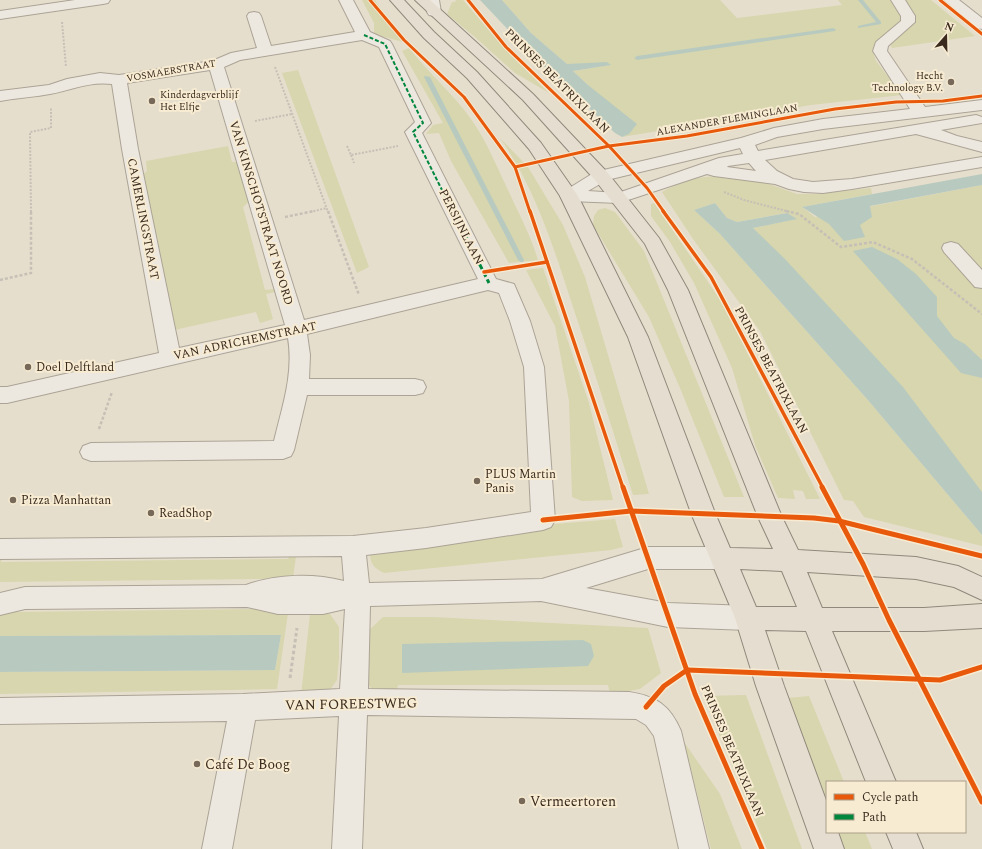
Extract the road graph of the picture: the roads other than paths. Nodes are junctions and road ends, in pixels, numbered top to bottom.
1 (4, 0) edge
2 (104, 0) edge
3 (346, 0) edge
4 (397, 0) edge
5 (422, 0) edge
6 (898, 0) edge
7 (951, 0) edge
8 (433, 6) edge
9 (2, 14) edge
10 (254, 16) dead end
11 (982, 25) edge
12 (364, 35) junction
13 (266, 52) junction
14 (216, 65) junction
15 (120, 80) junction
16 (0, 96) edge
17 (982, 105) edge
18 (914, 114) junction
19 (982, 120) edge
20 (942, 126) junction
21 (915, 130) junction
22 (982, 132) edge
23 (982, 147) edge
24 (749, 149) junction
25 (982, 150) edge
26 (975, 163) edge
27 (701, 170) junction
28 (601, 176) junction
29 (777, 179) junction
30 (569, 196) junction
31 (619, 198) junction
32 (951, 248) dead end
33 (982, 282) edge
34 (489, 283) junction
35 (296, 329) junction
36 (170, 357) junction
37 (296, 387) junction
38 (415, 387) dead end
39 (2, 400) edge
40 (91, 452) road end
41 (353, 546) junction
42 (0, 549) edge
43 (723, 558) junction
44 (790, 560) junction
45 (982, 589) edge
46 (542, 590) junction
47 (0, 592) edge
48 (358, 596) junction
49 (25, 598) junction
50 (0, 604) edge
51 (982, 616) edge
52 (748, 618) junction
53 (813, 618) junction
54 (352, 702) junction
55 (243, 708) junction
56 (0, 711) edge
57 (881, 781) edge
58 (901, 833) edge
59 (217, 849) edge
60 (347, 849) edge
61 (694, 849) edge
62 (829, 849) edge
63 (908, 849) edge

1 - 9 street
2 - 9 street
3 - 12 street
4 - 30 main road
5 - 8 main road
6 - 18 street
7 - 11 street
8 - 28 main road
10 - 13 street
12 - 13 street, VOSMAERSTRAAT
12 - 34 street, PERSIJNLAAN
13 - 14 street, VOSMAERSTRAAT
14 - 15 street, VOSMAERSTRAAT
14 - 35 street, VAN KINSCHOTSTRAAT NOORD
15 - 16 street, VOSMAERSTRAAT
15 - 36 street, CAMERLINGSTRAAT
17 - 18 street, ALEXANDER FLEMINGLAAN
18 - 20 street
18 - 24 street, ALEXANDER FLEMINGLAAN
19 - 20 street, ALEXANDER FLEMINGLAAN
20 - 21 street, ALEXANDER FLEMINGLAAN
20 - 22 street
21 - 23 street
21 - 24 street, ALEXANDER FLEMINGLAAN
24 - 27 street, ALEXANDER FLEMINGLAAN
24 - 28 street, ALEXANDER FLEMINGLAAN
24 - 29 street, ALEXANDER FLEMINGLAAN
25 - 26 street
26 - 29 street, ALEXANDER FLEMINGLAAN
27 - 29 street, ALEXANDER FLEMINGLAAN
27 - 31 street, ALEXANDER FLEMINGLAAN
28 - 30 street, ALEXANDER FLEMINGLAAN
28 - 31 main road
30 - 31 street, ALEXANDER FLEMINGLAAN
30 - 43 main road
31 - 44 main road
32 - 33 street
34 - 35 street, VAN ADRICHEMSTRAAT
34 - 41 street
35 - 36 street, VAN ADRICHEMSTRAAT
35 - 37 street, VAN KINSCHOTSTRAAT NOORD
36 - 39 street, VAN ADRICHEMSTRAAT
37 - 38 street
37 - 40 street, VAN KINSCHOTSTRAAT NOORD
41 - 42 street
41 - 48 street
43 - 44 main road
43 - 46 street
43 - 52 main road
44 - 45 main road
44 - 53 main road
46 - 48 street
46 - 52 street
47 - 49 street
48 - 49 street
48 - 54 street
49 - 50 street
51 - 53 main road
52 - 53 main road
52 - 62 main road
53 - 57 main road
54 - 55 street, VAN FOREESTWEG
54 - 60 street
54 - 61 street, VAN FOREESTWEG
55 - 56 street, VAN FOREESTWEG
55 - 59 street
58 - 63 main road

